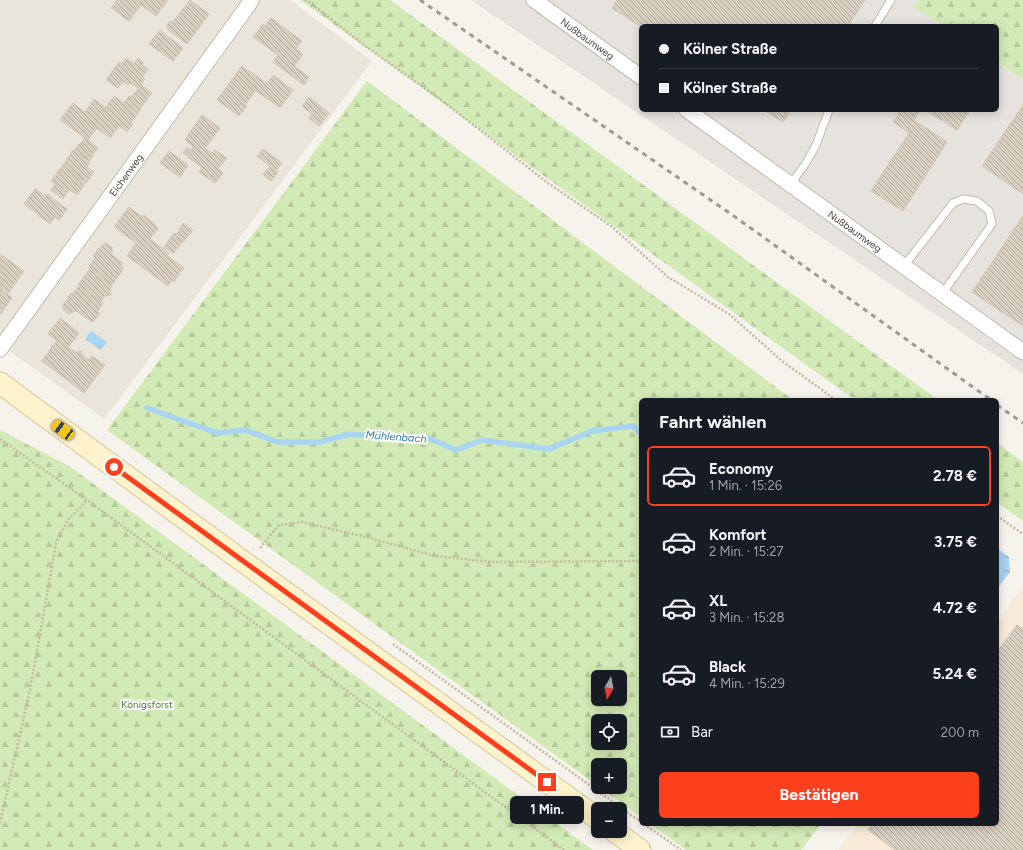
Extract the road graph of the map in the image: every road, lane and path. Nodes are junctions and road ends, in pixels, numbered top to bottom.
1 (250, 0) edge
2 (305, 0) edge
3 (534, 0) edge
4 (891, 0) edge
5 (876, 24) edge
6 (639, 76) edge
7 (690, 112) edge
8 (828, 112) edge
9 (790, 185) junction
10 (904, 266) junction
11 (942, 294) junction
12 (0, 349) edge
13 (1023, 352) edge
14 (0, 383) edge
15 (833, 398) edge
16 (0, 439) edge
17 (87, 500) junction
18 (999, 517) edge
19 (1023, 534) edge
20 (260, 548) dead end
21 (639, 561) edge
22 (591, 814) edge
23 (0, 823) edge
24 (647, 826) edge
25 (624, 838) edge
26 (564, 850) edge
27 (640, 850) edge
28 (681, 850) edge

1 - 12 street, Eichenweg
2 - 15 path
3 - 6 street, Nußbaumweg
4 - 5 lane
7 - 9 street, Nußbaumweg
8 - 9 lane
9 - 10 street, Nußbaumweg
10 - 11 street, Nußbaumweg
10 - 11 lane
11 - 13 street, Nußbaumweg
14 - 22 main road
16 - 17 path
17 - 23 path
17 - 26 path
18 - 19 path
20 - 21 path
24 - 28 path
25 - 27 main road

